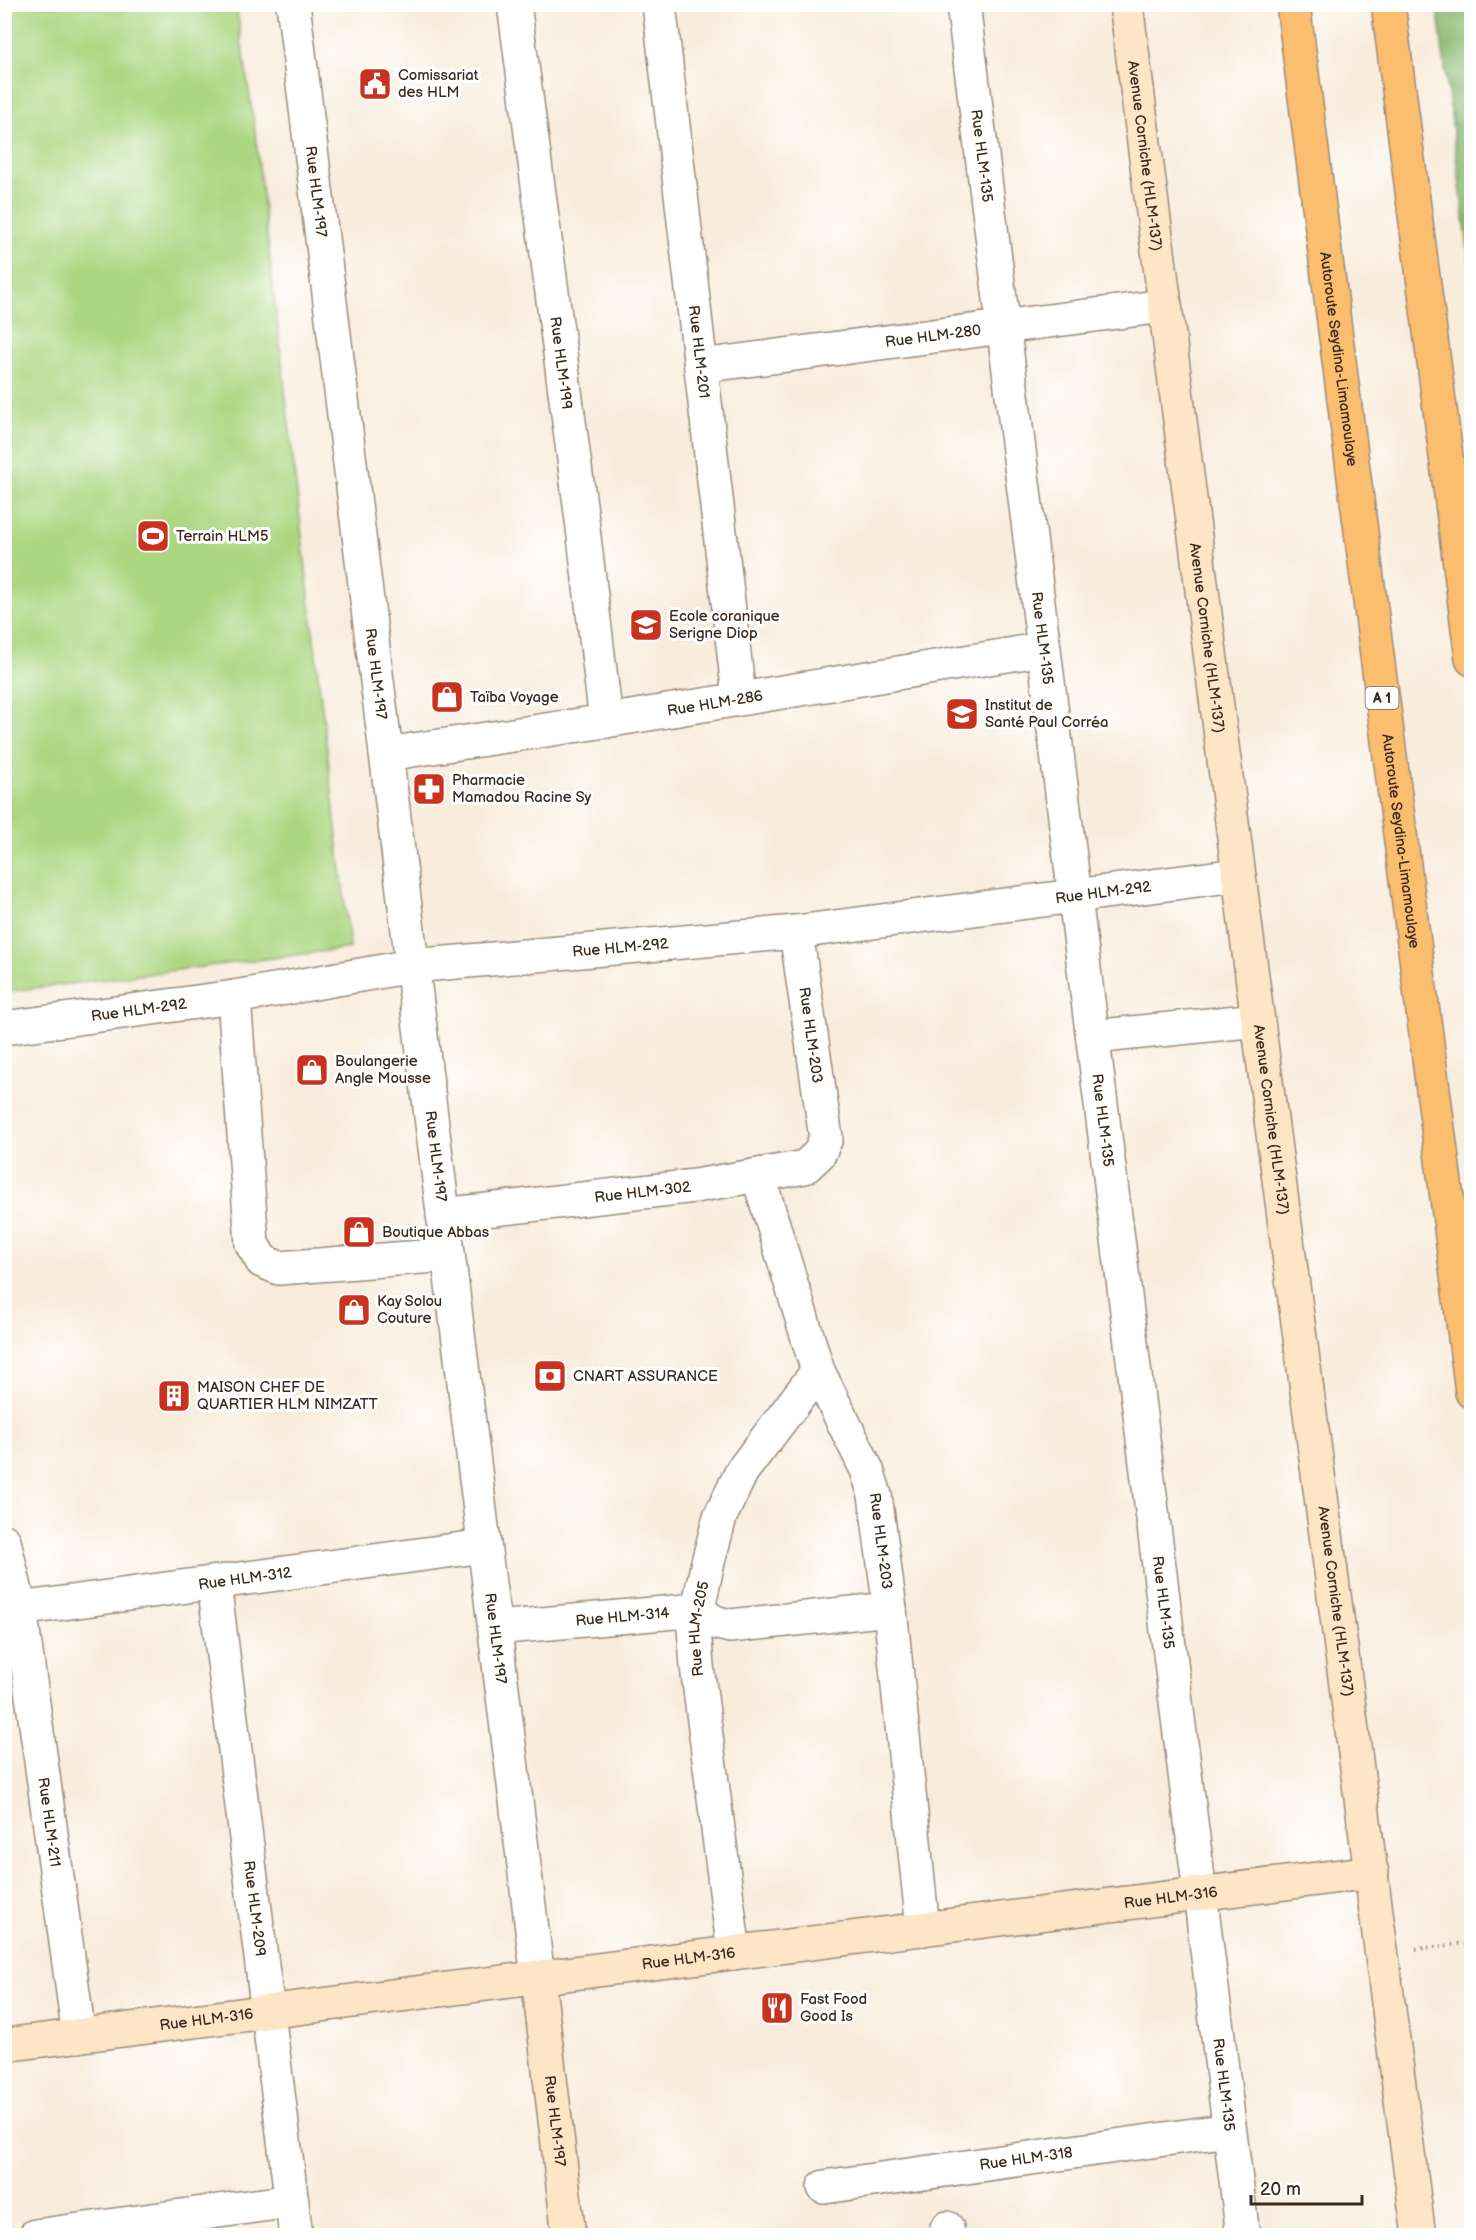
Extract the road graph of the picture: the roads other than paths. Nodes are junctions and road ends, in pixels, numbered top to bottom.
1 (293, 4) edge
2 (514, 4) edge
3 (659, 4) edge
4 (963, 4) edge
5 (1126, 4) edge
6 (1293, 4) edge
7 (1388, 4) edge
8 (1164, 306) junction
9 (1004, 327) junction
10 (701, 366) junction
11 (1044, 649) junction
12 (1472, 659) edge
13 (739, 698) junction
14 (606, 721) junction
15 (386, 754) junction
16 (1237, 875) junction
17 (1075, 896) junction
18 (796, 932) junction
19 (412, 966) junction
20 (234, 997) junction
21 (1257, 1020) junction
22 (4, 1028) edge
23 (1093, 1037) junction
24 (826, 1138) joint
25 (758, 1175) junction
26 (443, 1215) junction
27 (448, 1255) junction
28 (818, 1371) junction
29 (1472, 1392) edge
30 (4, 1541) edge
31 (484, 1546) junction
32 (214, 1583) junction
33 (890, 1609) junction
34 (12, 1610) edge
35 (699, 1611) junction
36 (495, 1628) junction
37 (1372, 1872) junction
38 (1200, 1894) junction
39 (923, 1929) junction
40 (734, 1953) junction
41 (538, 1978) junction
42 (269, 2012) junction
43 (79, 2036) junction
44 (4, 2045) edge
45 (1229, 2130) junction
46 (824, 2187) dead end
47 (292, 2201) junction
48 (108, 2231) edge
49 (35, 2235) edge
50 (296, 2235) edge
51 (569, 2235) edge
52 (1243, 2235) edge
53 (1419, 2235) edge

1 - 15 street, Rue HLM-197
2 - 14 street, Rue HLM-199
3 - 10 street, Rue HLM-201
4 - 9 street, Rue HLM-135
5 - 8 street, Avenue Corniche (HLM-137)
6 - 29 highway, Autoroute Seydina-Limamoulaye / A 1
7 - 12 highway
8 - 9 street, Rue HLM-280
8 - 16 street, Avenue Corniche (HLM-137)
9 - 10 street, Rue HLM-280
9 - 11 street, Rue HLM-135
10 - 13 street, Rue HLM-201
11 - 13 street, Rue HLM-286
11 - 17 street, Rue HLM-135
13 - 14 street, Rue HLM-286
14 - 15 street, Rue HLM-286
15 - 19 street, Rue HLM-197
16 - 17 street, Rue HLM-292
16 - 21 street, Avenue Corniche (HLM-137)
17 - 18 street, Rue HLM-292
17 - 23 street, Rue HLM-135
18 - 19 street, Rue HLM-292
18 - 24 street, Rue HLM-203
19 - 20 street, Rue HLM-292
19 - 26 street, Rue HLM-197
20 - 22 street, Rue HLM-292
20 - 27 street
21 - 23 street
21 - 37 street, Avenue Corniche (HLM-137)
23 - 38 street, Rue HLM-135
24 - 25 street, Rue HLM-302
25 - 26 street, Rue HLM-302
25 - 28 street, Rue HLM-203
26 - 27 street, Rue HLM-197
27 - 31 street, Rue HLM-197
28 - 33 street, Rue HLM-203
28 - 35 street, Rue HLM-205
30 - 34 street, Rue HLM-211
31 - 32 street, Rue HLM-312
31 - 36 street, Rue HLM-197
32 - 34 street, Rue HLM-312
32 - 42 street, Rue HLM-209
33 - 35 street
33 - 39 street, Rue HLM-203
34 - 43 street, Rue HLM-211
35 - 36 street, Rue HLM-314
35 - 40 street, Rue HLM-205
36 - 41 street, Rue HLM-197
37 - 38 street, Rue HLM-316
37 - 53 street, Avenue Corniche (HLM-137)
38 - 39 street, Rue HLM-316
38 - 45 street, Rue HLM-135
39 - 40 street, Rue HLM-316
40 - 41 street, Rue HLM-316
41 - 42 street, Rue HLM-316
41 - 51 street, Rue HLM-197
42 - 43 street, Rue HLM-316
42 - 47 street, Rue HLM-209
43 - 44 street, Rue HLM-316
45 - 46 street, Rue HLM-318
45 - 52 street, Rue HLM-135
47 - 48 street
47 - 50 street, Rue HLM-209
48 - 49 street

